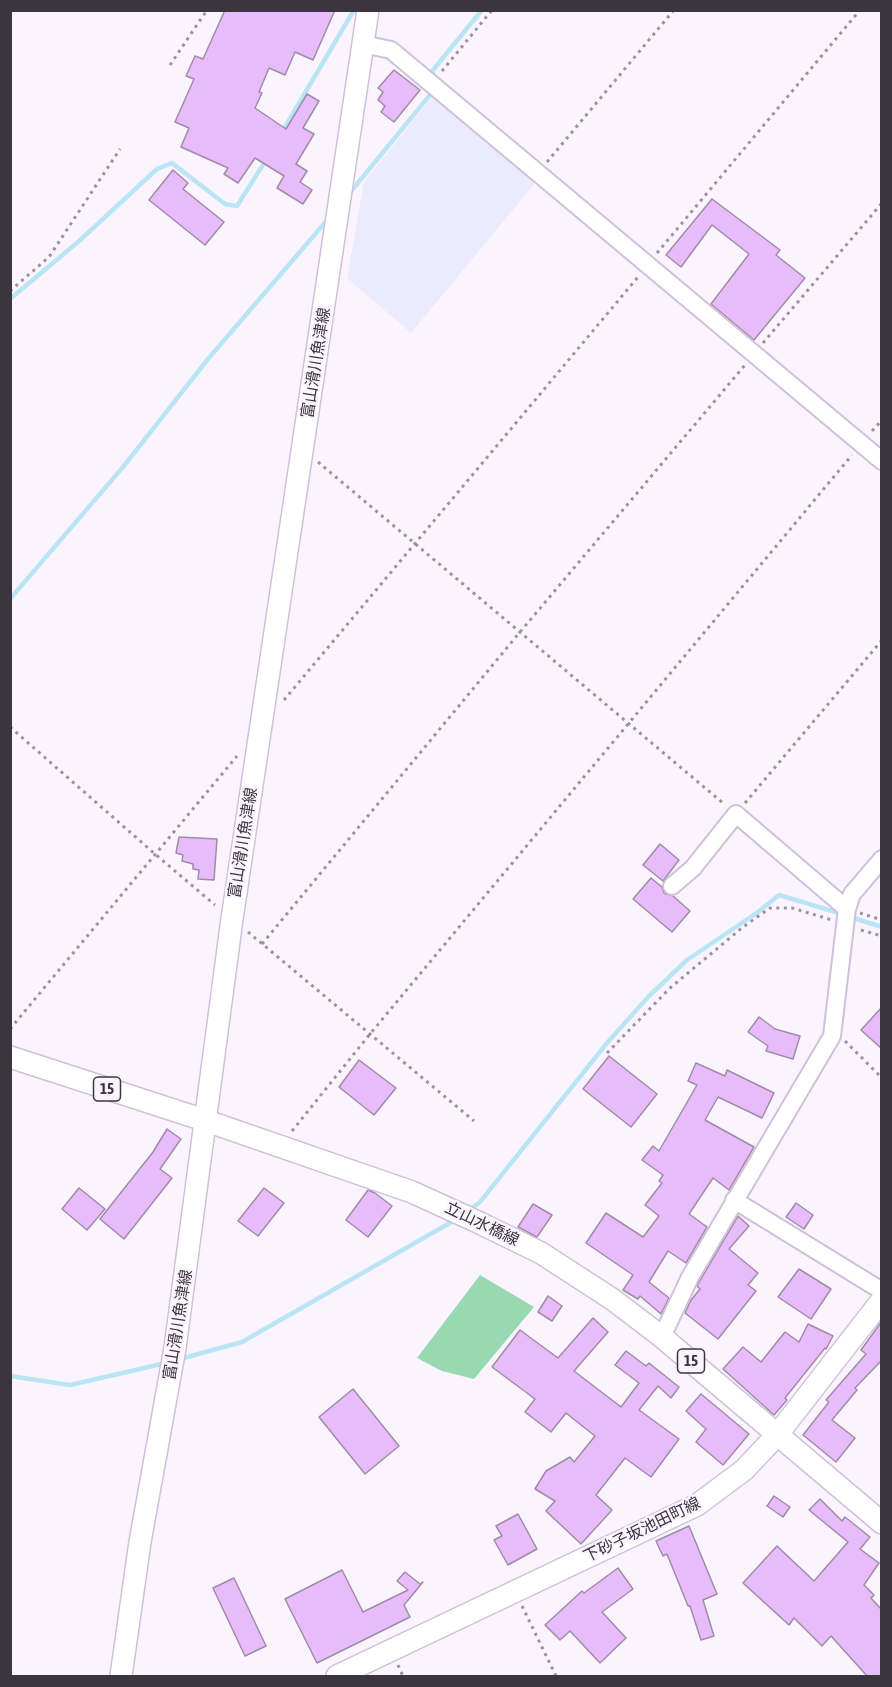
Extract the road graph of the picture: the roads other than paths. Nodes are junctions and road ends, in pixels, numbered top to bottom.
1 (368, 10) edge
2 (363, 44) junction
3 (882, 461) edge
4 (882, 859) edge
5 (672, 886) dead end
6 (846, 917) junction
7 (10, 1057) edge
8 (204, 1120) junction
9 (734, 1200) junction
10 (882, 1291) edge
11 (882, 1300) edge
12 (662, 1337) junction
13 (777, 1435) junction
14 (882, 1523) edge
15 (121, 1677) edge
16 (337, 1677) edge

1 - 2 main road, 富山滑川魚津線
2 - 3 street
2 - 8 main road, 富山滑川魚津線
4 - 6 street
5 - 6 street
6 - 9 street
7 - 8 main road, 立山水橋線 / 15
8 - 12 main road, 立山水橋線 / 15
8 - 15 main road, 富山滑川魚津線
9 - 10 street
9 - 12 street
11 - 13 main road, 下砂子坂池田町線
12 - 13 main road, 立山水橋線 / 15
13 - 14 main road, 立山水橋線 / 15
13 - 16 main road, 下砂子坂池田町線

